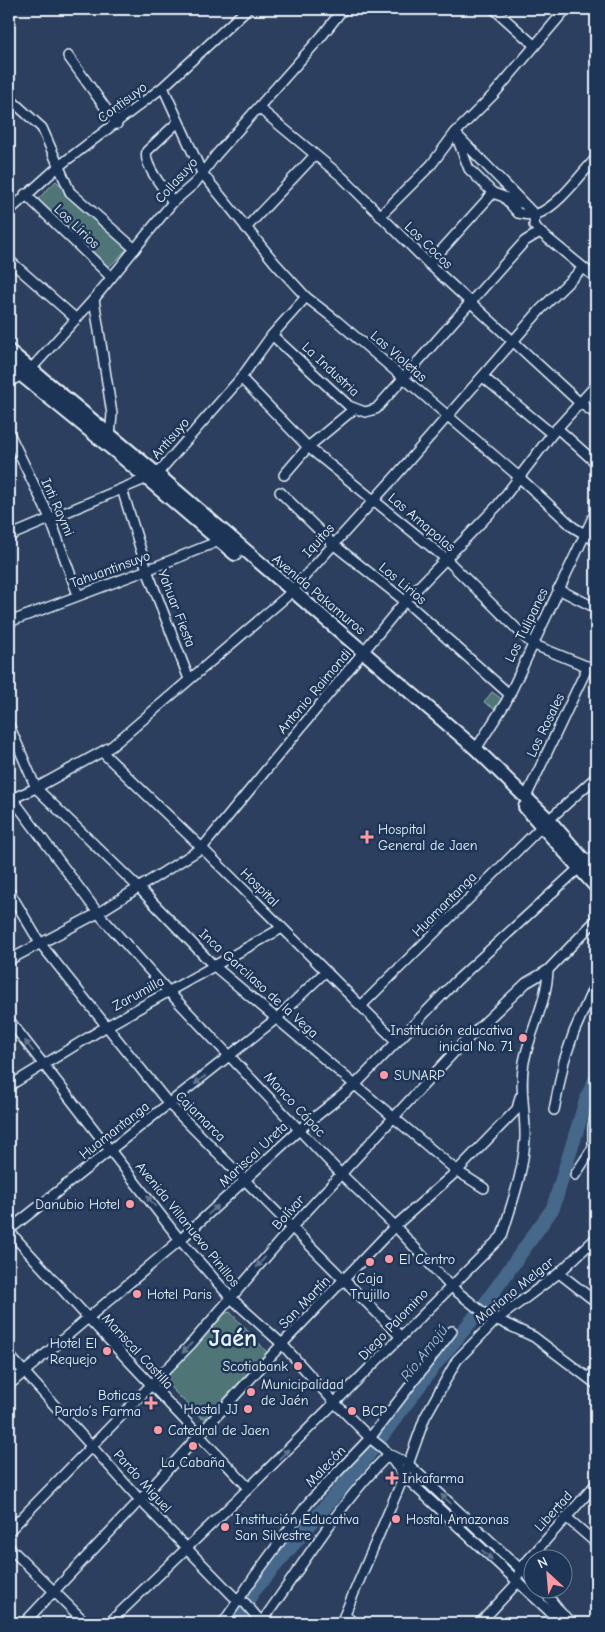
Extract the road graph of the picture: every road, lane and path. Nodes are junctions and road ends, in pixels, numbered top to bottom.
1 (247, 9) edge
2 (343, 9) edge
3 (494, 9) edge
4 (566, 9) edge
5 (534, 45) junction
6 (68, 56) dead end
7 (163, 87) junction
8 (10, 102) edge
9 (259, 108) junction
10 (178, 122) junction
11 (117, 124) junction
12 (455, 134) junction
13 (314, 156) junction
14 (596, 158) edge
15 (59, 166) junction
16 (202, 173) junction
17 (493, 193) junction
18 (25, 194) junction
19 (505, 198) junction
20 (173, 202) junction
21 (521, 203) junction
22 (9, 211) edge
23 (535, 215) junction
24 (380, 216) junction
25 (246, 228) junction
26 (540, 232) junction
27 (135, 249) junction
28 (9, 260) edge
29 (429, 264) junction
30 (583, 268) junction
31 (111, 277) junction
32 (596, 278) edge
33 (306, 297) junction
34 (94, 299) junction
35 (469, 302) junction
36 (75, 318) junction
37 (272, 335) junction
38 (513, 341) junction
39 (9, 351) edge
40 (9, 365) edge
41 (26, 373) junction
42 (483, 377) junction
43 (241, 378) junction
44 (404, 378) junction
45 (9, 382) edge
46 (596, 385) edge
47 (580, 403) junction
48 (354, 410) junction
49 (596, 414) edge
50 (447, 416) junction
51 (555, 431) junction
52 (9, 433) edge
53 (110, 436) junction
54 (308, 447) junction
55 (596, 463) edge
56 (284, 475) dead end
57 (152, 476) junction
58 (518, 476) junction
59 (122, 489) junction
60 (280, 492) dead end
61 (374, 500) junction
62 (596, 511) edge
63 (50, 518) junction
64 (9, 536) edge
65 (584, 536) junction
66 (219, 541) junction
67 (596, 541) edge
68 (333, 544) junction
69 (445, 558) junction
70 (148, 570) junction
71 (558, 589) junction
72 (78, 594) junction
73 (289, 594) junction
74 (404, 602) junction
75 (596, 608) edge
76 (9, 622) edge
77 (532, 644) junction
78 (362, 655) junction
79 (592, 668) edge
80 (189, 679) junction
81 (509, 694) junction
82 (9, 725) edge
83 (476, 749) junction
84 (102, 752) junction
85 (596, 777) edge
86 (36, 788) junction
87 (526, 796) junction
88 (10, 799) edge
89 (546, 823) junction
90 (202, 848) junction
91 (587, 862) edge
92 (596, 874) edge
93 (596, 887) edge
94 (139, 888) junction
95 (9, 891) edge
96 (98, 913) junction
97 (596, 920) edge
98 (282, 928) junction
99 (40, 943) junction
100 (9, 960) edge
101 (213, 965) junction
102 (548, 970) junction
103 (325, 972) junction
104 (596, 982) edge
105 (169, 992) junction
106 (361, 1006) junction
107 (277, 1018) junction
108 (9, 1020) edge
109 (107, 1026) junction
110 (397, 1042) junction
111 (231, 1055) junction
112 (43, 1064) junction
113 (355, 1085) junction
114 (9, 1086) edge
115 (522, 1091) junction
116 (169, 1104) junction
117 (554, 1110) dead end
118 (596, 1111) edge
119 (396, 1117) junction
120 (300, 1129) junction
121 (595, 1144) edge
122 (111, 1149) junction
123 (457, 1171) junction
124 (342, 1174) junction
125 (575, 1175) dead end
126 (244, 1180) junction
127 (484, 1188) dead end
128 (395, 1226) junction
129 (292, 1227) junction
130 (9, 1230) edge
131 (596, 1238) edge
132 (180, 1240) junction
133 (558, 1273) junction
134 (344, 1280) junction
135 (450, 1286) junction
136 (231, 1298) junction
137 (596, 1302) edge
138 (89, 1319) junction
139 (496, 1320) junction
140 (452, 1331) dead end
141 (401, 1337) junction
142 (282, 1344) junction
143 (9, 1355) edge
144 (596, 1368) edge
145 (25, 1370) junction
146 (588, 1378) junction
147 (596, 1384) edge
148 (9, 1385) edge
149 (151, 1386) junction
150 (335, 1403) junction
151 (198, 1435) junction
152 (371, 1439) junction
153 (92, 1444) junction
154 (387, 1452) junction
155 (407, 1463) junction
156 (404, 1476) junction
157 (596, 1484) edge
158 (249, 1488) junction
159 (140, 1500) junction
160 (566, 1517) junction
161 (9, 1531) edge
162 (596, 1543) edge
163 (9, 1547) edge
164 (187, 1548) junction
165 (520, 1569) junction
166 (517, 1583) junction
167 (54, 1592) junction
168 (551, 1600) edge
169 (242, 1602) junction
170 (343, 1619) edge
171 (261, 1622) edge
172 (24, 1623) edge
173 (86, 1623) edge
174 (109, 1623) edge
175 (223, 1623) edge
176 (354, 1623) edge
177 (480, 1623) edge
178 (562, 1623) edge
179 (573, 1623) edge

1 - 7 street, Contisuyo
2 - 9 street, Collasuyo
3 - 5 street
4 - 5 street
5 - 12 street
6 - 11 street
7 - 10 street, Las Violetas
7 - 11 street, Contisuyo
8 - 15 street
9 - 13 street, Los Cocos
9 - 16 street, Collasuyo
10 - 16 street, Las Violetas
10 - 20 street
11 - 15 street, Contisuyo
12 - 17 street
12 - 21 street
12 - 24 street
13 - 24 street, Los Cocos
13 - 25 street
14 - 23 street
15 - 18 street, Contisuyo
15 - 27 street
16 - 20 street, Collasuyo
16 - 25 street, Las Violetas
17 - 19 street
17 - 29 street
18 - 22 street, Contisuyo
18 - 31 street, Los Lirios
19 - 21 street
19 - 23 street
20 - 27 street, Collasuyo
21 - 23 street
23 - 26 street
24 - 29 street, Los Cocos
25 - 33 street, Las Violetas
26 - 30 street
26 - 35 street
27 - 31 street, Collasuyo
28 - 36 street
29 - 35 street, Los Cocos
30 - 32 street
30 - 38 street, Iquitos
31 - 34 street, Collasuyo
33 - 37 street, Antisuyo
33 - 44 street, Las Violetas
34 - 36 street, Collasuyo
34 - 53 street
35 - 38 street, Los Cocos
35 - 44 street
36 - 41 street, Collasuyo
37 - 43 street, Antisuyo
37 - 48 street, La Industria
38 - 42 street, Iquitos
38 - 47 street, Los Cocos
39 - 41 highway, Avenida Pakamuros
40 - 41 highway, Avenida Pakamuros
41 - 45 street
41 - 53 highway, Avenida Pakamuros
41 - 57 highway, Avenida Pakamuros
42 - 50 street, Iquitos
42 - 51 street
43 - 54 street, Las Amapolas
43 - 57 street, Antisuyo
44 - 48 street, La Industria
44 - 50 street, Las Violetas
46 - 47 street, Antonio Raimondi
47 - 49 street, Los Cocos
47 - 51 street, Antonio Raimondi
48 - 54 street
50 - 58 street, Las Violetas
50 - 61 street, Iquitos
51 - 55 street
51 - 58 street, Antonio Raimondi
52 - 63 street, Inti Raymi
53 - 57 highway, Avenida Pakamuros
54 - 56 street
54 - 61 street, Las Amapolas
57 - 59 street, Antisuyo
57 - 66 highway, Avenida Pakamuros
57 - 73 highway, Avenida Pakamuros
58 - 65 street, Las Violetas
58 - 69 street, Antonio Raimondi
59 - 63 street, Antisuyo
59 - 70 street, Yahuar Fiesta
60 - 68 street, Los Lirios
61 - 68 street, Iquitos
61 - 69 street, Las Amapolas
62 - 65 street, Los Tulipanes
63 - 64 street, Antisuyo
63 - 72 street, Inti Raymi
65 - 67 street, Las Violetas
65 - 71 street, Los Tulipanes
66 - 70 street, Tahuantinsuyo
66 - 73 highway, Avenida Pakamuros
68 - 73 street, Iquitos
68 - 74 street, Los Lirios
69 - 74 street, Antonio Raimondi
69 - 77 street, Las Amapolas
70 - 72 street, Tahuantinsuyo
70 - 80 street, Yahuar Fiesta
71 - 75 street
71 - 77 street, Los Tulipanes
72 - 76 street, Tahuantinsuyo
73 - 78 highway, Avenida Pakamuros
73 - 80 street, Iquitos
74 - 78 street, Antonio Raimondi
74 - 81 street, Los Lirios
77 - 79 street, Las Amapolas
77 - 81 street, Los Tulipanes
78 - 83 highway, Avenida Pakamuros
78 - 89 highway, Avenida Pakamuros
78 - 90 street, Antonio Raimondi
79 - 87 street, Los Rosales
80 - 84 street, Iquitos
81 - 83 street, Los Tulipanes
82 - 86 street, Inca Garcilaso de la Vega
83 - 87 highway, Avenida Pakamuros
84 - 86 street, Iquitos
84 - 90 street, Hospital
85 - 89 street, Huamantanga
86 - 88 street, Iquitos
86 - 94 street, Inca Garcilaso de la Vega
87 - 89 highway, Avenida Pakamuros
88 - 96 street, Manco Cápac
89 - 91 highway, Avenida Pakamuros
89 - 106 street, Huamantanga
90 - 94 street, Antonio Raimondi
90 - 98 street, Hospital
91 - 92 highway, Avenida Pakamuros
91 - 93 highway, Avenida Pakamuros
91 - 110 street, Mariscal Ureta
94 - 96 street, Antonio Raimondi
94 - 101 street, Inca Garcilaso de la Vega
95 - 99 street, Cajamarca
96 - 99 street, Antonio Raimondi
96 - 105 street, Manco Cápac
97 - 102 street, Bolívar
98 - 101 street, Zarumilla
98 - 103 street, Hospital
99 - 100 street, Antonio Raimondi
99 - 109 street, Cajamarca
101 - 105 street, Zarumilla
101 - 107 street, Inca Garcilaso de la Vega
102 - 115 street, Diego Palomino
102 - 119 street, Bolívar
103 - 106 street, Hospital
103 - 107 street, Huamantanga
104 - 117 street
105 - 109 street, Zarumilla
105 - 111 street, Manco Cápac
106 - 110 street, Hospital
107 - 111 street, Huamantanga
107 - 113 street, Inca Garcilaso de la Vega
112 -> 108 street, Avenida Villanuevo Pinillos
109 - 112 street, Zarumilla
109 - 116 street, Cajamarca
110 - 113 street, Mariscal Ureta
111 -> 116 street, Huamantanga
111 - 120 street, Manco Cápac
112 - 114 street, Zarumilla
112 - 122 street, Avenida Villanuevo Pinillos
113 - 119 street, Inca Garcilaso de la Vega
113 - 120 street, Mariscal Ureta
115 - 123 street, San Martín
115 - 135 street, Diego Palomino
116 - 122 street, Huamantanga
116 - 126 street, Cajamarca
118 - 121 street
119 - 123 street, Inca Garcilaso de la Vega
119 - 124 street, Bolívar
120 - 124 street, Manco Cápac
120 - 126 street, Mariscal Ureta
121 - 125 street
122 - 130 street, Huamantanga
132 -> 122 street, Avenida Villanuevo Pinillos
123 - 127 street, Inca Garcilaso de la Vega
123 - 128 street, San Martín
124 - 128 street, Manco Cápac
124 - 129 street, Bolívar
126 - 129 street, Cajamarca
132 -> 126 street, Mariscal Ureta
128 - 134 street, San Martín
128 - 135 street, Manco Cápac
129 - 134 street, Cajamarca
129 -> 136 street, Bolívar
130 - 138 street, Mariscal Castilla
131 - 133 street, Mariano Melgar
132 - 136 street, Avenida Villanuevo Pinillos
132 - 138 street, Mariscal Ureta
133 - 137 street
133 - 139 street, Mariano Melgar
134 - 141 street, Cajamarca
134 - 142 street, San Martín
135 - 139 street, Manco Cápac
135 - 141 street, Diego Palomino
136 - 142 street, Avenida Villanuevo Pinillos
136 -> 149 street, Bolívar
138 - 145 street, Mariscal Ureta
138 - 149 street, Mariscal Castilla
139 - 146 street, Manco Cápac
139 - 155 street, Mariano Melgar
140 - 152 street, Malecón
141 - 150 street, Diego Palomino
142 - 150 street, Avenida Villanuevo Pinillos
142 - 151 street, San Martín
143 - 145 street, Pardo Miguel
144 - 146 street
145 - 148 street, Mariscal Ureta
145 - 153 street, Pardo Miguel
146 - 147 street, Manco Cápac
149 - 151 street, Mariscal Castilla
149 - 153 street, Bolívar
150 - 152 street, Avenida Villanuevo Pinillos
158 -> 150 street, Diego Palomino
151 - 158 street, Mariscal Castilla
151 - 159 street, San Martín
152 - 154 street, Avenida Villanuevo Pinillos
152 - 169 street, Malecón
153 - 159 street, Pardo Miguel
153 - 161 street, Bolívar
154 - 155 street
154 - 156 street
154 - 171 street
155 - 156 street, Mariano Melgar
165 -> 155 street
156 -> 166 street
156 - 170 street, Mariano Melgar
157 - 160 street, Libertad
158 - 164 street, Diego Palomino
159 - 164 street, Pardo Miguel
159 - 167 street, San Martín
160 - 162 street
160 - 165 street, Libertad
163 - 167 street
164 - 169 street, Pardo Miguel
164 - 174 street, Diego Palomino
165 - 166 street, Libertad
166 - 177 street
166 - 178 street
167 - 172 street, San Martín
167 - 173 street
168 - 179 street
169 - 171 street, Pardo Miguel
169 - 175 street, Malecón
170 - 176 street

